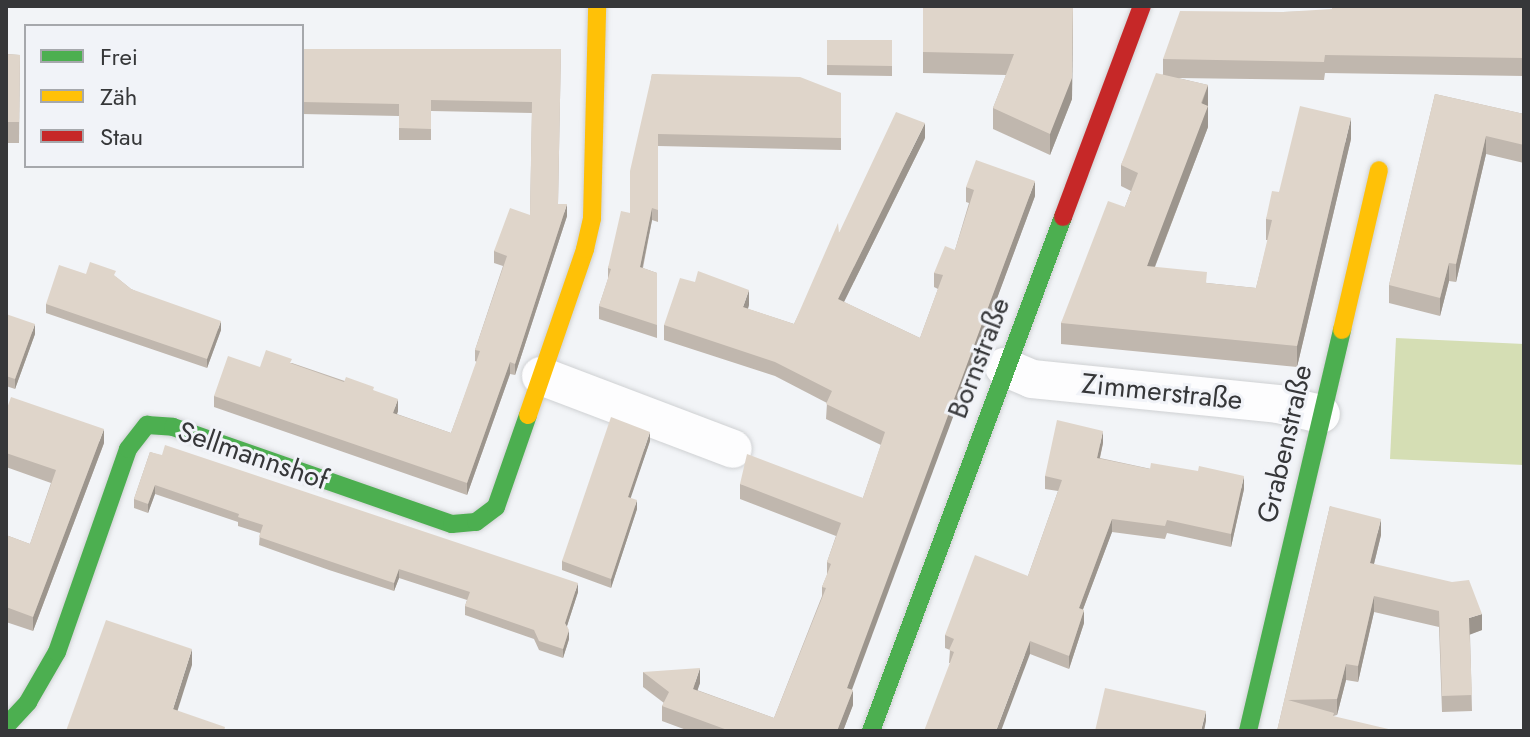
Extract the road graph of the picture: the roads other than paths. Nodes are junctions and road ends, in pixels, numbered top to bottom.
1 (597, 6) edge
2 (1142, 6) edge
3 (1379, 170) dead end
4 (1004, 367) junction
5 (541, 376) junction
6 (1321, 414) junction
7 (733, 449) dead end
8 (6, 726) edge
9 (871, 731) edge
10 (1248, 731) edge

1 - 5 street, Sellmannshof
2 - 4 street, Bornstraße
3 - 6 street, Grabenstraße
4 - 6 street, Zimmerstraße
4 - 9 street, Bornstraße
5 - 7 street
5 - 8 street, Sellmannshof
6 - 10 street, Grabenstraße

